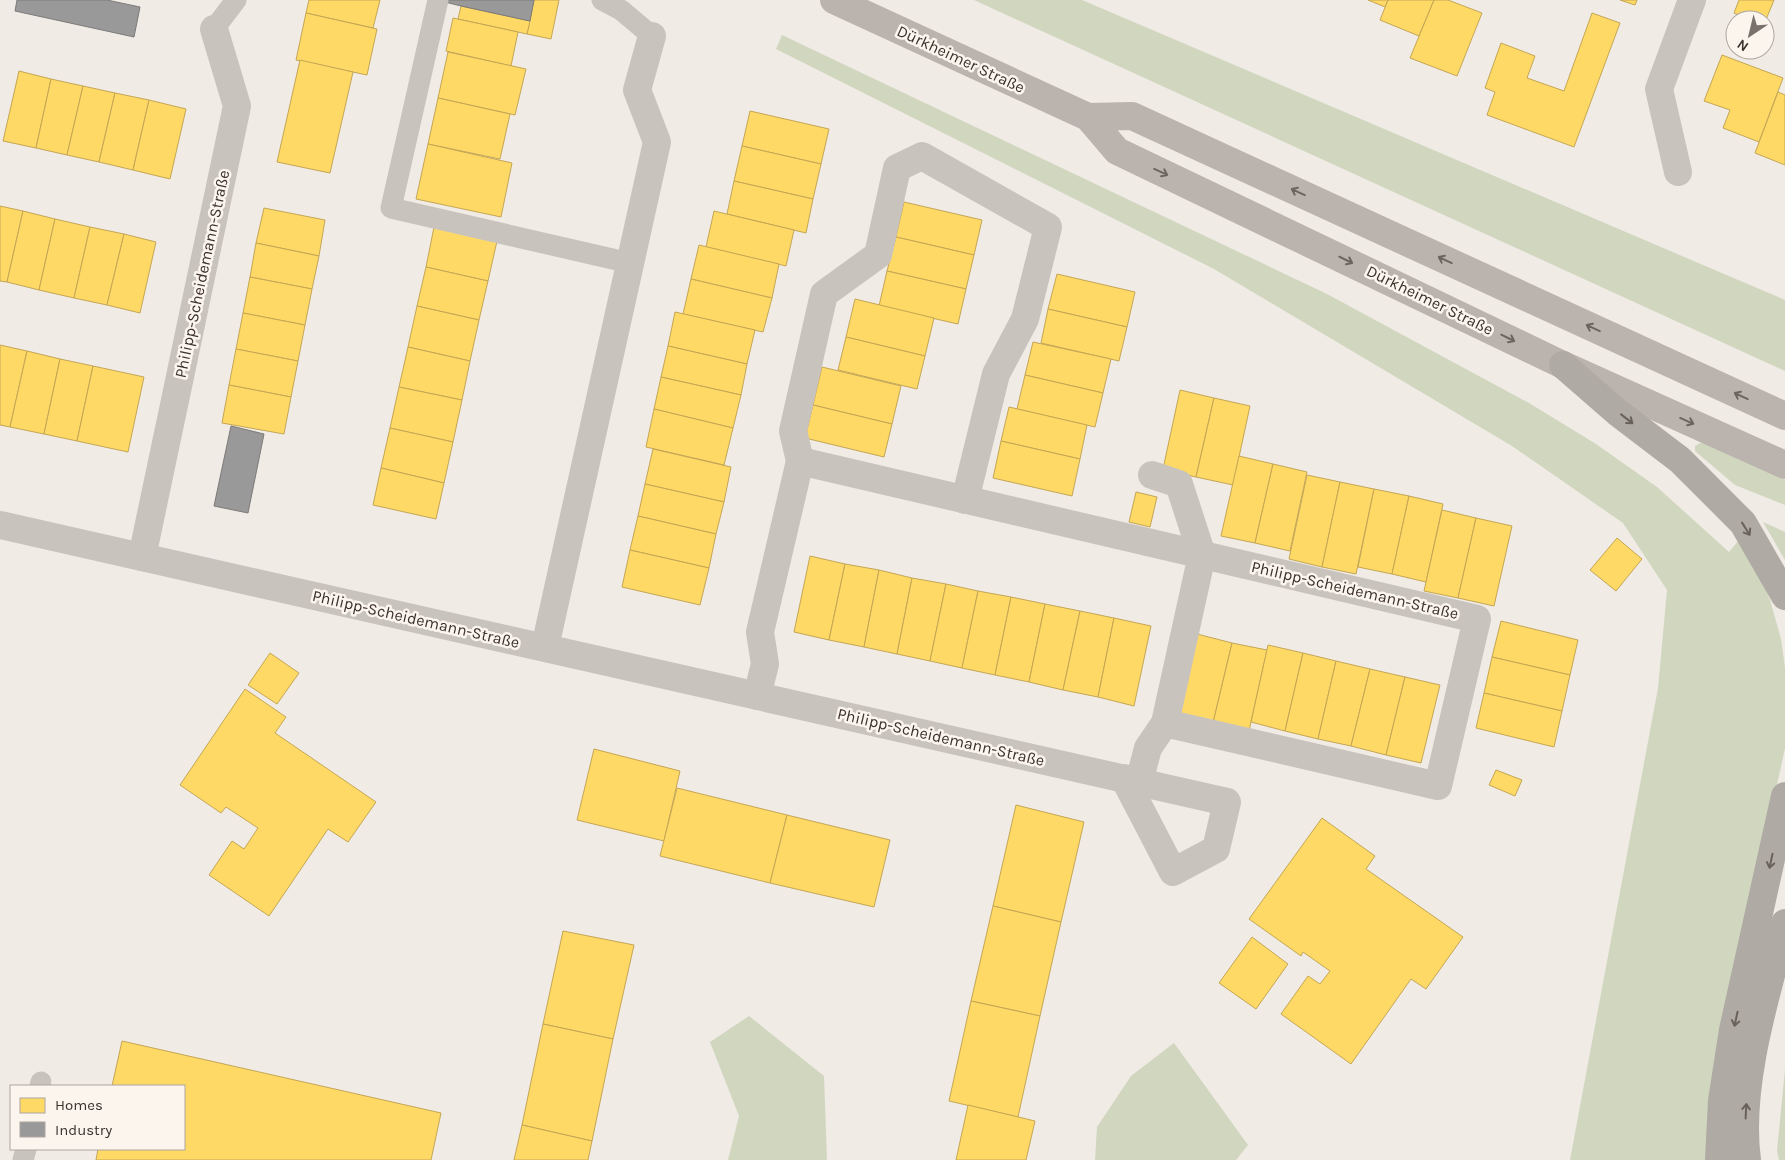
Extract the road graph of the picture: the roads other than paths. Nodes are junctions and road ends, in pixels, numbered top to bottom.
1 (236, 0) edge
2 (438, 0) edge
3 (602, 0) edge
4 (834, 0) edge
5 (1692, 0) edge
6 (214, 29) joint
7 (652, 36) joint
8 (1088, 117) junction
9 (1678, 172) dead end
10 (630, 263) junction
11 (1563, 365) junction
12 (1785, 416) edge
13 (800, 460) junction
14 (1785, 464) edge
15 (1152, 476) dead end
16 (966, 500) junction
17 (0, 525) edge
18 (1202, 554) junction
19 (142, 557) junction
20 (1785, 596) edge
21 (781, 637) dead end
22 (545, 648) junction
23 (765, 664) junction
24 (758, 696) junction
25 (1155, 721) junction
26 (1785, 796) edge
27 (1785, 923) edge
28 (1719, 1160) edge
29 (1747, 1160) edge

1 - 6 lane, Philipp-Scheidemann-Straße
2 - 10 lane
3 - 7 lane
4 - 8 street, Dürkheimer Straße
5 - 9 street
6 - 19 street, Philipp-Scheidemann-Straße
7 - 10 street
8 -> 11 street, Dürkheimer Straße
12 -> 8 street, Dürkheimer Straße
10 - 22 street
11 -> 14 street, Dürkheimer Straße
11 -> 20 highway
13 - 16 street, Philipp-Scheidemann-Straße
13 - 16 street
13 - 23 street
15 - 18 street
16 - 18 street, Philipp-Scheidemann-Straße
17 - 19 street, Philipp-Scheidemann-Straße
18 - 25 street, Philipp-Scheidemann-Straße
18 - 25 street, Philipp-Scheidemann-Straße
19 - 22 street, Philipp-Scheidemann-Straße
21 - 23 street
22 - 24 street, Philipp-Scheidemann-Straße
23 - 24 street
24 - 25 street, Philipp-Scheidemann-Straße
26 -> 28 highway
29 -> 27 highway

